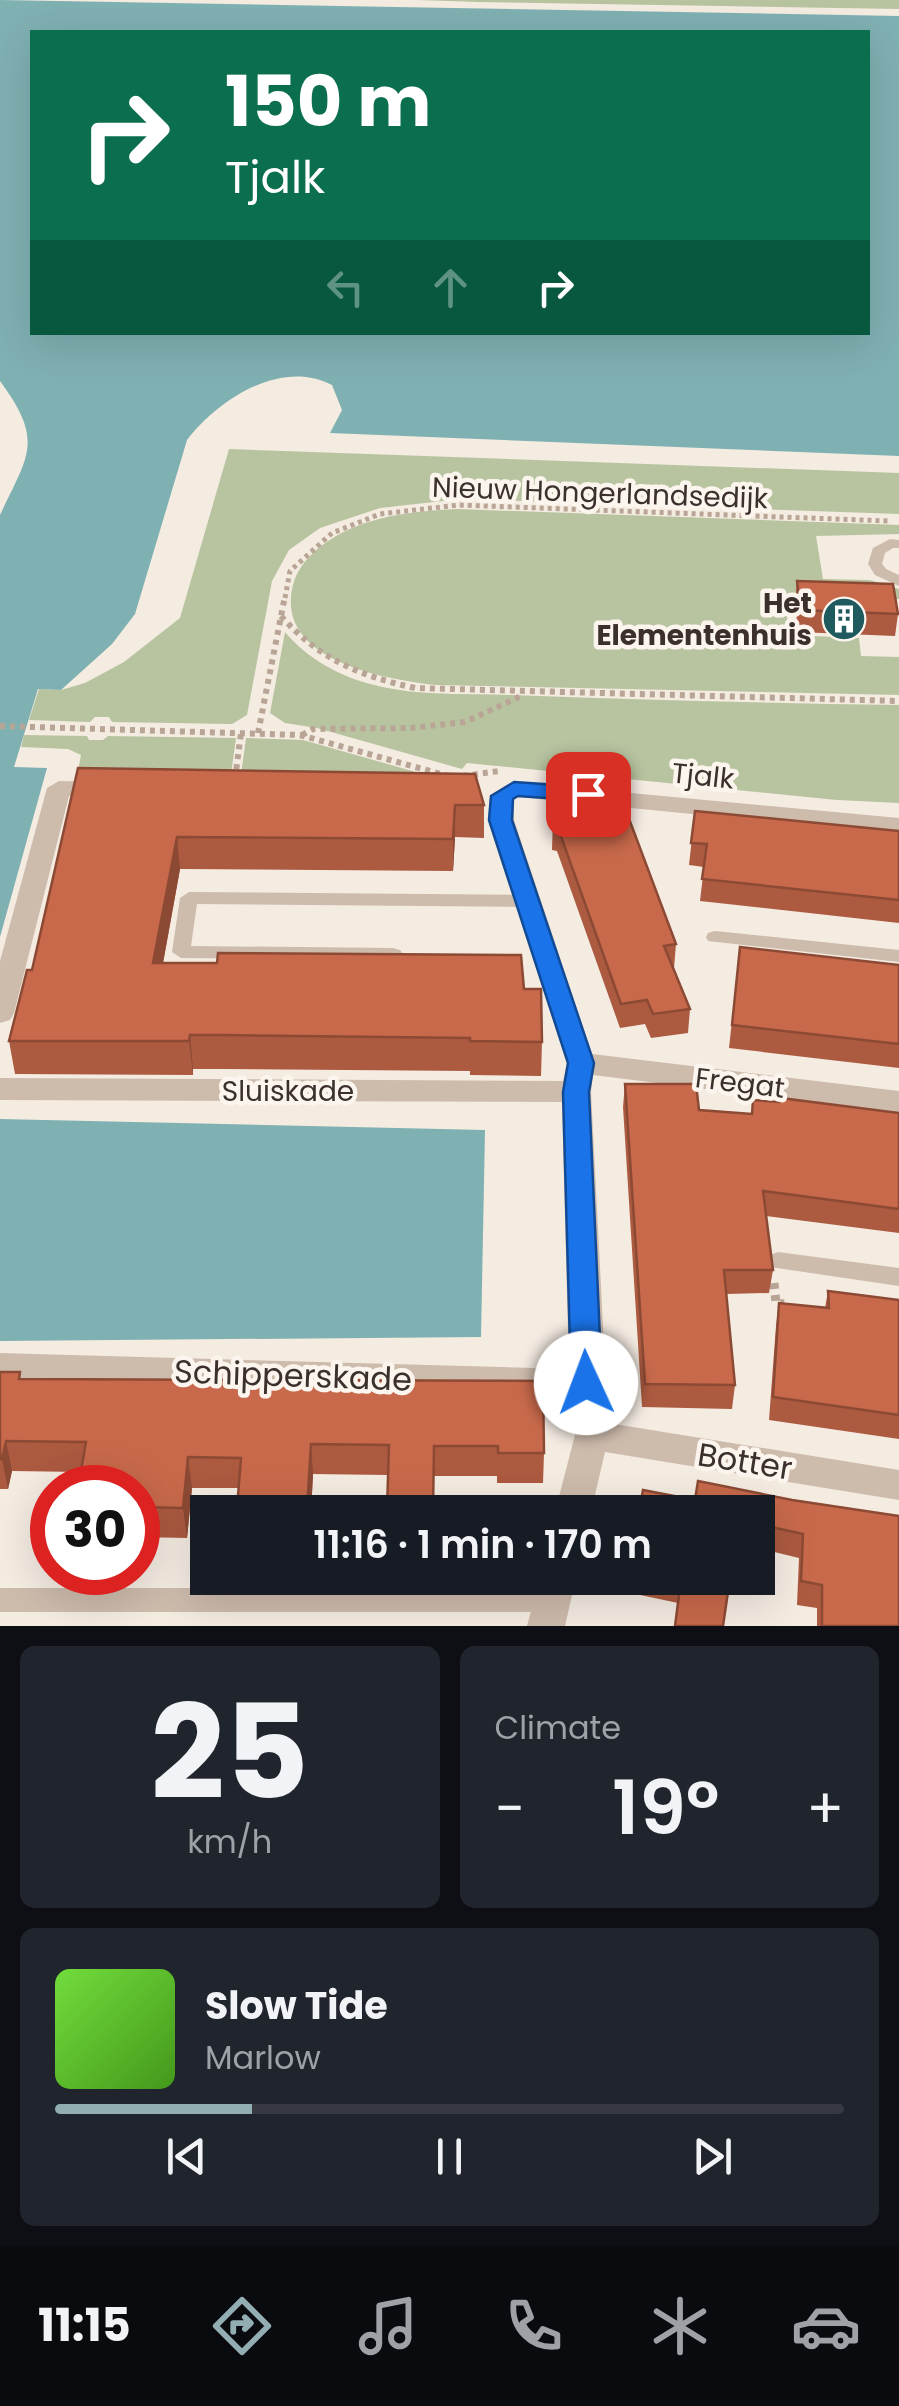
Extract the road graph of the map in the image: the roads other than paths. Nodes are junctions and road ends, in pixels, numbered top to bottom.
1 (899, 544) edge
2 (899, 582) edge
3 (137, 789) edge
4 (899, 826) edge
5 (527, 901) junction
6 (715, 936) dead end
7 (410, 954) edge
8 (899, 956) edge
9 (0, 1013) edge
10 (578, 1078) junction
11 (0, 1088) edge
12 (899, 1102) edge
13 (778, 1261) dead end
14 (899, 1277) edge
15 (0, 1367) edge
16 (586, 1383) junction
17 (592, 1435) junction
18 (899, 1484) edge
19 (578, 1495) edge
20 (0, 1600) edge
21 (552, 1601) edge

1 - 2 lane
3 - 9 street
4 - 5 street, Tjalk
5 - 7 lane
5 - 10 street
6 - 8 lane
10 - 11 street, Sluiskade
10 - 12 street, Fregat
10 - 16 street
13 - 14 lane
15 - 16 street, Schipperskade
16 - 17 street
17 - 18 street, Botter
17 - 19 street
20 - 21 lane

